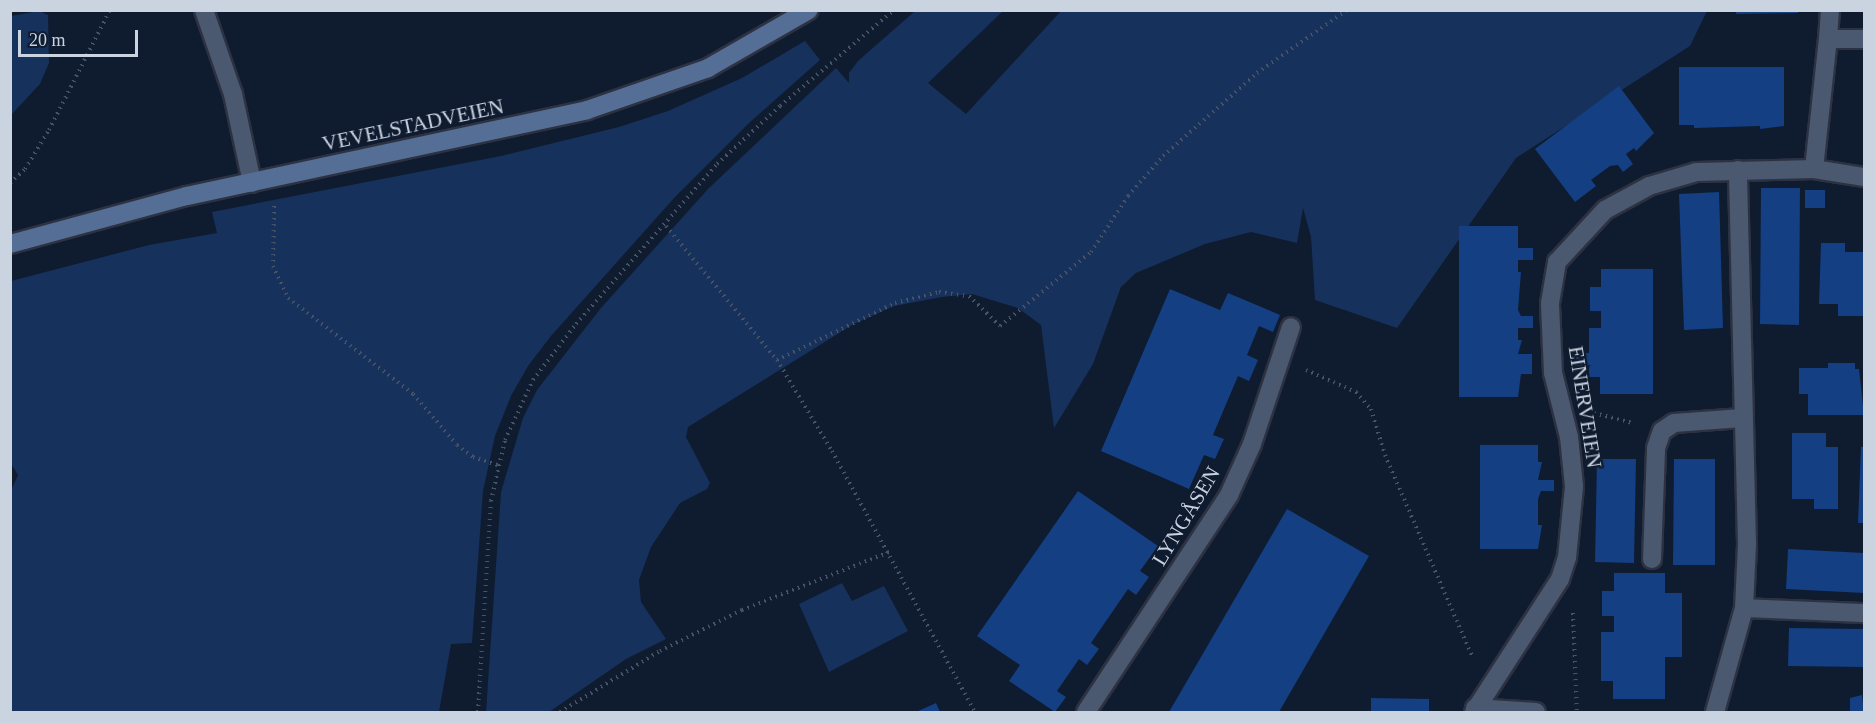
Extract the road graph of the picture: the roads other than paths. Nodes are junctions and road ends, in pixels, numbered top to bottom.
1 (204, 10) edge
2 (809, 10) edge
3 (1830, 10) edge
4 (1828, 39) junction
5 (1864, 39) edge
6 (1814, 169) junction
7 (1738, 170) junction
8 (1864, 177) edge
9 (260, 181) junction
10 (10, 243) edge
11 (1291, 327) dead end
12 (1742, 418) junction
13 (1652, 559) dead end
14 (1744, 608) junction
15 (1864, 613) edge
16 (1474, 710) edge
17 (1086, 712) edge
18 (1536, 712) edge
19 (1715, 712) edge

1 - 9 street
2 - 9 main road, VEVELSTADVEIEN
3 - 4 street
4 - 5 street
4 - 6 street
6 - 7 street, EINERVEIEN
6 - 8 street, EINERVEIEN
7 - 12 street
7 - 16 street, EINERVEIEN
9 - 10 main road, VEVELSTADVEIEN
11 - 17 street, LYNGÅSEN
12 - 13 street
12 - 14 street
14 - 15 street
14 - 19 street
16 - 18 street, EINERVEIEN

